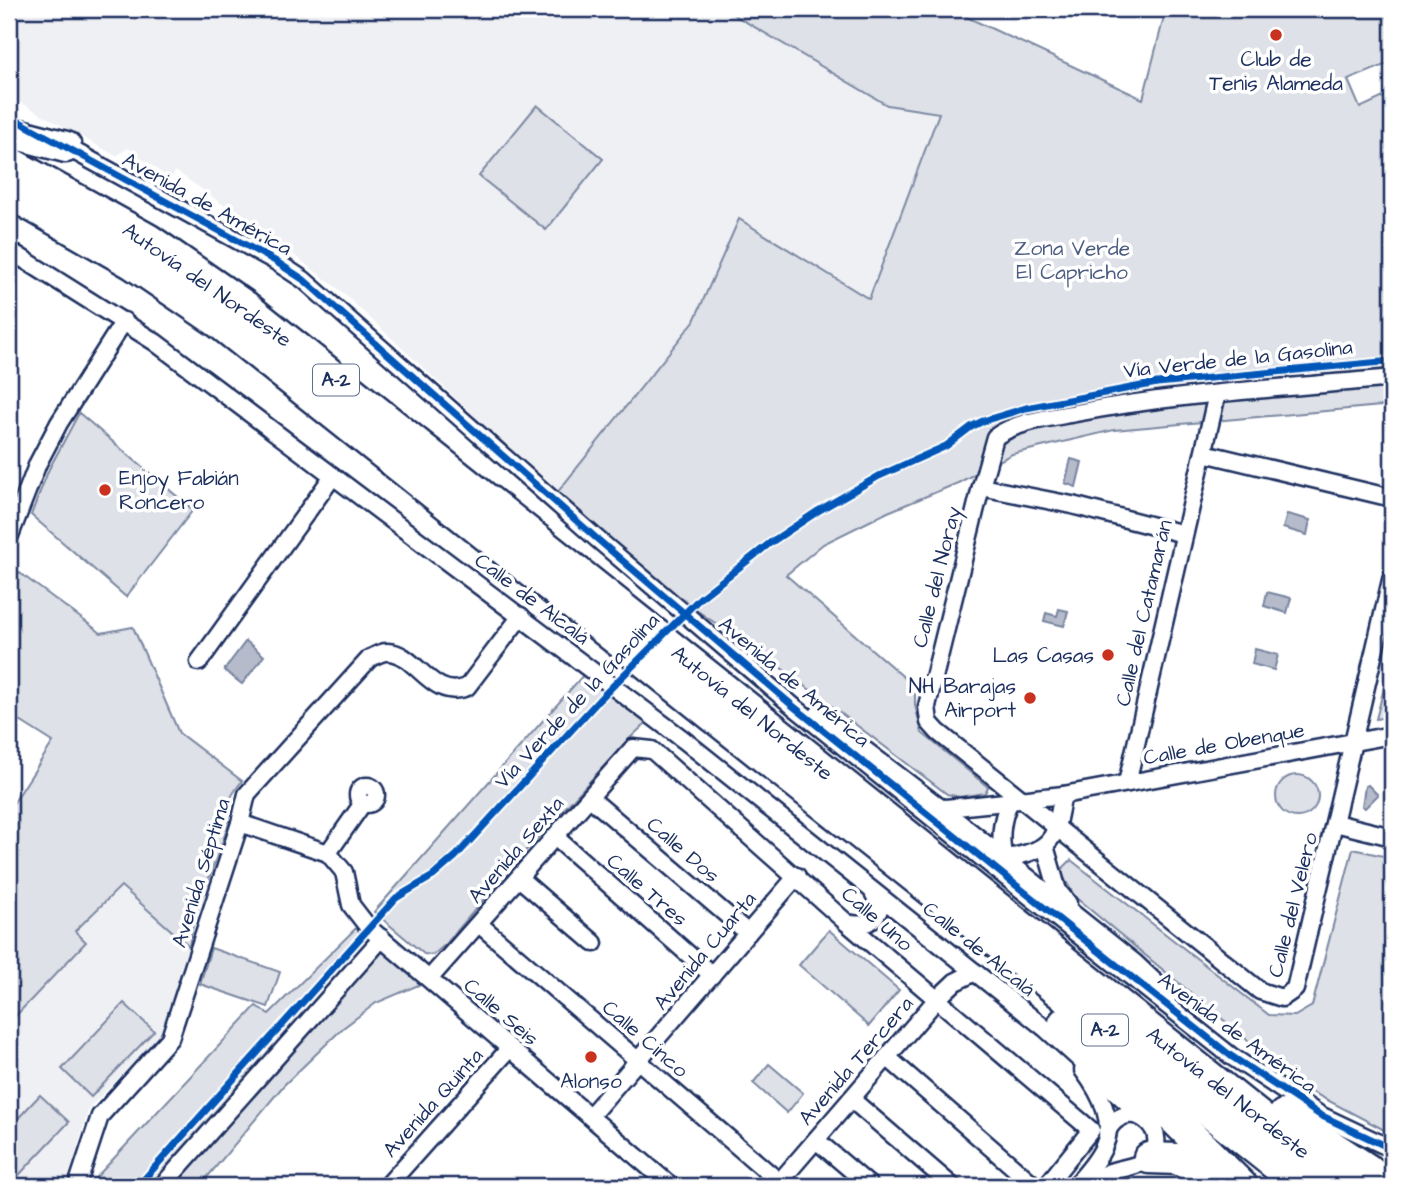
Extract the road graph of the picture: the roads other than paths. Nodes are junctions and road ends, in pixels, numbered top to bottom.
1 (9, 116) edge
2 (9, 132) edge
3 (66, 147) junction
4 (9, 162) edge
5 (9, 193) edge
6 (9, 250) edge
7 (124, 321) junction
8 (1392, 378) edge
9 (1217, 394) junction
10 (1204, 453) junction
11 (333, 476) junction
12 (981, 487) junction
13 (1392, 499) edge
14 (482, 532) junction
15 (1184, 534) junction
16 (9, 538) edge
17 (1392, 576) edge
18 (521, 616) junction
19 (199, 662) dead end
20 (752, 669) junction
21 (1392, 735) edge
22 (1355, 741) junction
23 (633, 748) joint
24 (1127, 783) junction
25 (1063, 795) junction
26 (590, 798) junction
27 (1015, 800) junction
28 (363, 803) dead end
29 (941, 808) junction
30 (240, 823) junction
31 (1335, 824) junction
32 (1057, 828) junction
33 (555, 837) junction
34 (1392, 837) edge
35 (1045, 846) junction
36 (973, 850) junction
37 (328, 853) junction
38 (1004, 858) junction
39 (797, 876) junction
40 (519, 878) junction
41 (873, 892) junction
42 (1037, 902) junction
43 (1082, 921) junction
44 (847, 923) junction
45 (479, 924) junction
46 (748, 933) junction
47 (382, 938) junction
48 (594, 943) dead end
49 (975, 972) junction
50 (712, 975) junction
51 (430, 978) junction
52 (937, 999) junction
53 (1046, 1029) junction
54 (510, 1048) junction
55 (1231, 1056) junction
56 (887, 1057) junction
57 (639, 1061) junction
58 (1203, 1073) junction
59 (851, 1099) junction
60 (590, 1116) junction
61 (1151, 1124) junction
62 (1101, 1135) junction
63 (816, 1140) junction
64 (1392, 1149) edge
65 (1141, 1161) junction
66 (780, 1185) edge
67 (1392, 1185) edge
68 (77, 1186) edge
69 (162, 1186) edge
70 (387, 1186) edge
71 (671, 1186) edge
72 (870, 1186) edge
73 (952, 1186) edge
74 (1035, 1186) edge
75 (1046, 1186) edge
76 (1078, 1186) edge
77 (1220, 1186) edge
78 (1242, 1186) edge
79 (1302, 1186) edge
80 (1346, 1186) edge

1 - 3 street, Avenida de América
2 - 3 highway
3 - 20 street, Avenida de América
4 - 58 highway, Autovía del Nordeste / A-2
5 - 14 highway, Autovía del Nordeste / A-2
6 - 7 street, Calle de Alcalá
7 - 11 street, Calle de Alcalá
7 - 16 street
8 - 9 street
9 - 10 street, Calle del Catamarán
9 - 12 street
10 - 13 street
10 - 15 street, Calle del Catamarán
11 - 18 street, Calle de Alcalá
11 - 19 street
12 - 15 street, Calle del Noray
12 - 27 street, Calle del Noray
14 - 78 highway
14 - 79 highway, Autovía del Nordeste / A-2
15 - 24 street, Calle del Catamarán
17 - 22 street, Calle del Velero
18 - 30 street, Avenida Séptima
18 - 41 street, Calle de Alcalá
20 - 29 street, Avenida de América
20 - 36 street, Avenida de América
21 - 22 street, Calle de Obenque
22 - 24 street, Calle de Obenque
22 - 31 street, Calle del Velero
23 - 26 street, Avenida Sexta
23 - 39 street, Calle Uno
24 - 25 street, Calle de Obenque
25 - 27 street, Calle de Obenque
25 - 32 street
26 - 33 street, Avenida Sexta
26 - 46 street, Calle Dos
27 - 29 street, Calle de Obenque
27 - 32 street, Calle del Velero
27 - 38 street
28 - 37 street
29 - 38 street, Avenida de América
30 - 37 street
30 - 68 street, Avenida Séptima
31 - 32 street, Calle del Velero
31 - 34 street
32 - 35 street
33 - 40 street, Avenida Sexta
33 - 50 street, Calle Tres
35 - 38 street
35 - 43 street
36 - 38 street
36 - 42 street, Avenida de América
37 - 47 street, Calle Seis
38 - 42 street
38 - 43 street, Avenida de América
39 - 44 street, Calle Uno
39 - 46 street, Avenida Cuarta
40 - 45 street, Avenida Sexta
40 - 48 street
41 - 44 street
41 - 49 street, Calle de Alcalá
42 - 55 street, Avenida de América
43 - 55 street, Avenida de América
44 - 52 street, Calle Uno
45 - 51 street, Avenida Sexta
45 - 57 street, Calle Cinco
46 - 50 street, Avenida Cuarta
47 - 51 street, Calle Seis
47 - 69 street
49 - 52 street, Avenida Tercera
49 - 53 street, Calle de Alcalá
50 - 57 street, Avenida Cuarta
51 - 54 street, Calle Seis
52 - 56 street, Avenida Tercera
52 - 62 street, Calle Uno
53 - 61 street, Calle de Alcalá
53 - 62 street, Calle de Alcalá
54 - 60 street, Calle Seis
54 - 70 street, Avenida Quinta
55 - 64 street, Avenida de América
56 - 59 street, Avenida Tercera
56 - 74 street
57 - 60 street, Avenida Cuarta
57 - 66 street, Calle Cinco
58 - 67 highway
58 - 80 highway, Autovía del Nordeste / A-2
59 - 63 street, Avenida Tercera
59 - 73 street
60 - 71 street, Calle Seis
61 - 62 street
61 - 65 street
62 - 65 street
62 - 75 street
62 - 76 street
63 - 66 street, Avenida Tercera
63 - 72 street
65 - 76 street
65 - 77 highway

